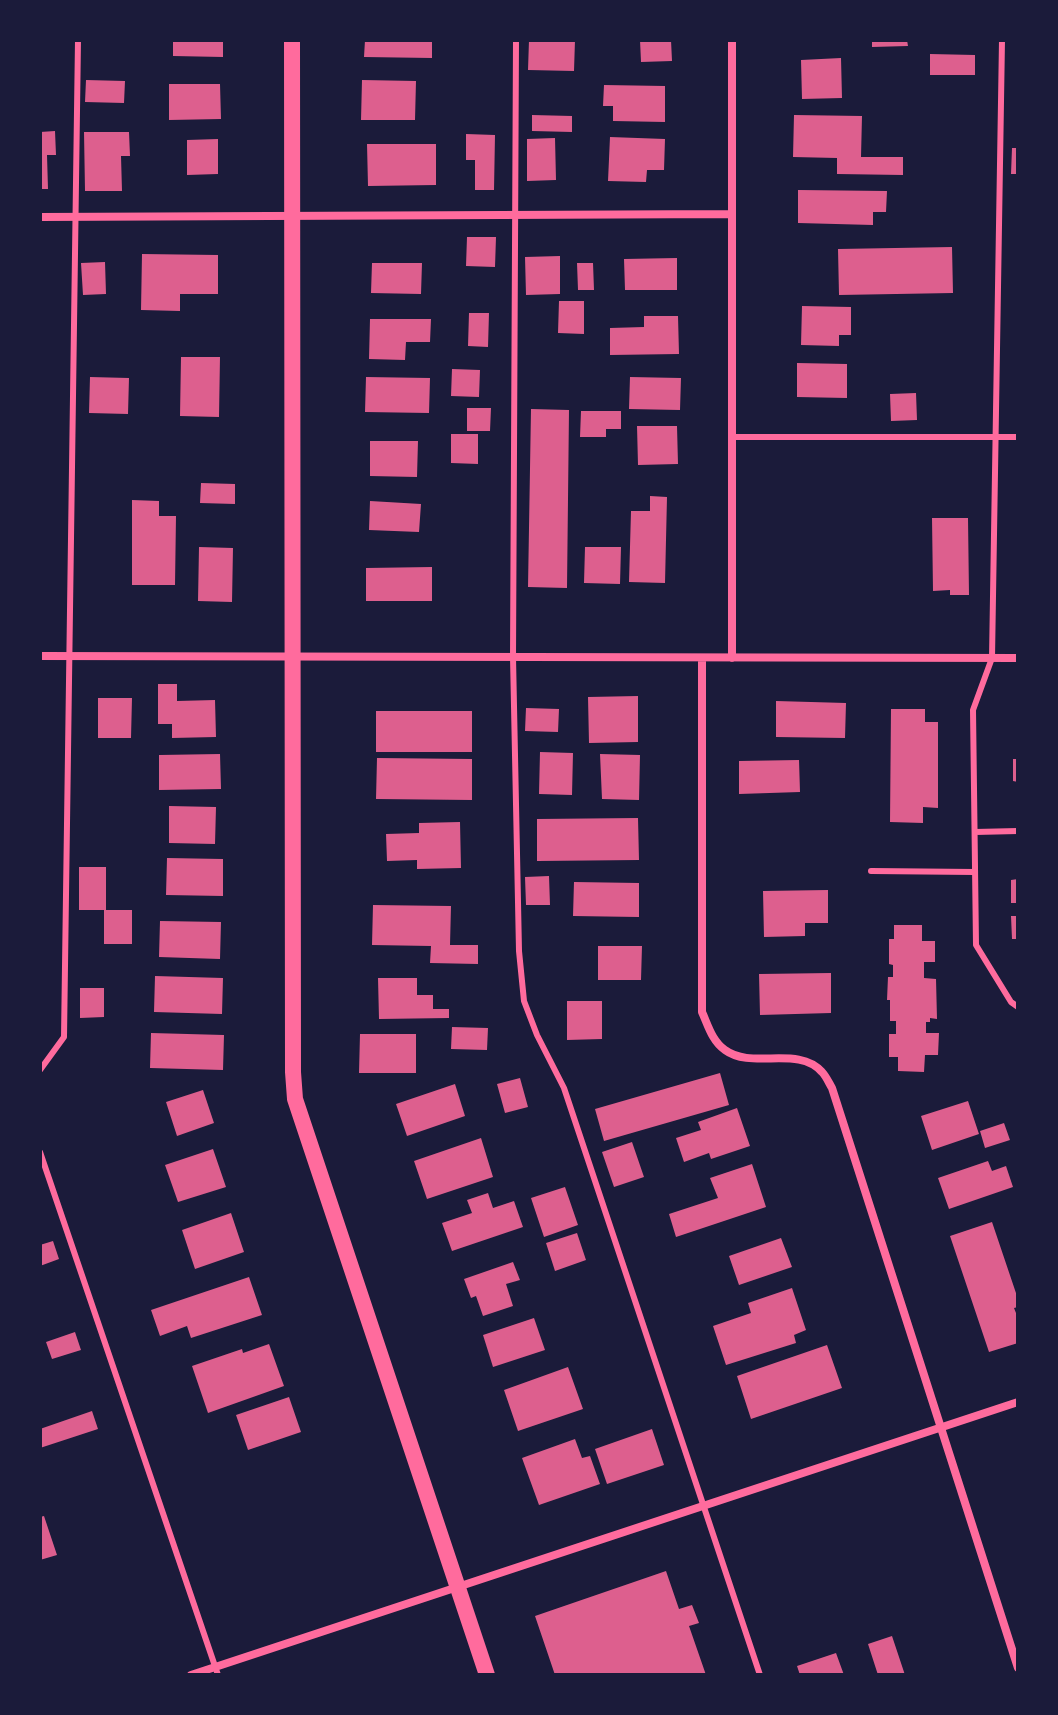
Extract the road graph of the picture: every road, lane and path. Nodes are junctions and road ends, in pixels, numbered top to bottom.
1 (78, 40) edge
2 (292, 40) edge
3 (516, 40) edge
4 (732, 40) edge
5 (1002, 40) edge
6 (731, 214) junction
7 (517, 215) junction
8 (293, 216) junction
9 (40, 217) edge
10 (77, 217) junction
11 (732, 437) junction
12 (995, 437) junction
13 (1018, 437) edge
14 (40, 656) edge
15 (68, 656) junction
16 (294, 657) junction
17 (513, 657) junction
18 (702, 658) junction
19 (732, 658) junction
20 (992, 658) junction
21 (1018, 658) edge
22 (1018, 831) edge
23 (975, 832) junction
24 (871, 871) dead end
25 (975, 872) junction
26 (1018, 1007) edge
27 (40, 1070) edge
28 (40, 1152) edge
29 (1018, 1402) edge
30 (941, 1428) junction
31 (702, 1507) junction
32 (457, 1589) junction
33 (1018, 1668) edge
34 (216, 1671) edge
35 (191, 1675) edge
36 (487, 1675) edge
37 (760, 1675) edge

1 - 10 lane
2 - 8 main road
3 - 7 lane
4 - 6 street
5 - 12 lane
6 - 7 street
6 - 11 street
7 - 8 street
7 - 17 lane
8 - 10 street
8 - 16 main road
9 - 10 street
10 - 15 lane
11 - 12 lane
11 - 19 street
12 - 13 lane
12 - 20 lane
14 - 15 street
15 - 16 street
15 - 27 lane
16 - 17 street
16 - 32 main road
17 - 18 street
17 - 31 lane
18 - 19 street
18 - 30 street
19 - 20 street
20 - 21 street
20 - 23 lane
22 - 23 lane
23 - 25 lane
24 - 25 lane
25 - 26 lane
28 - 34 lane
29 - 30 street
30 - 31 street
30 - 33 street
31 - 32 street
31 - 37 lane
32 - 34 street
32 - 36 main road
34 - 35 street

